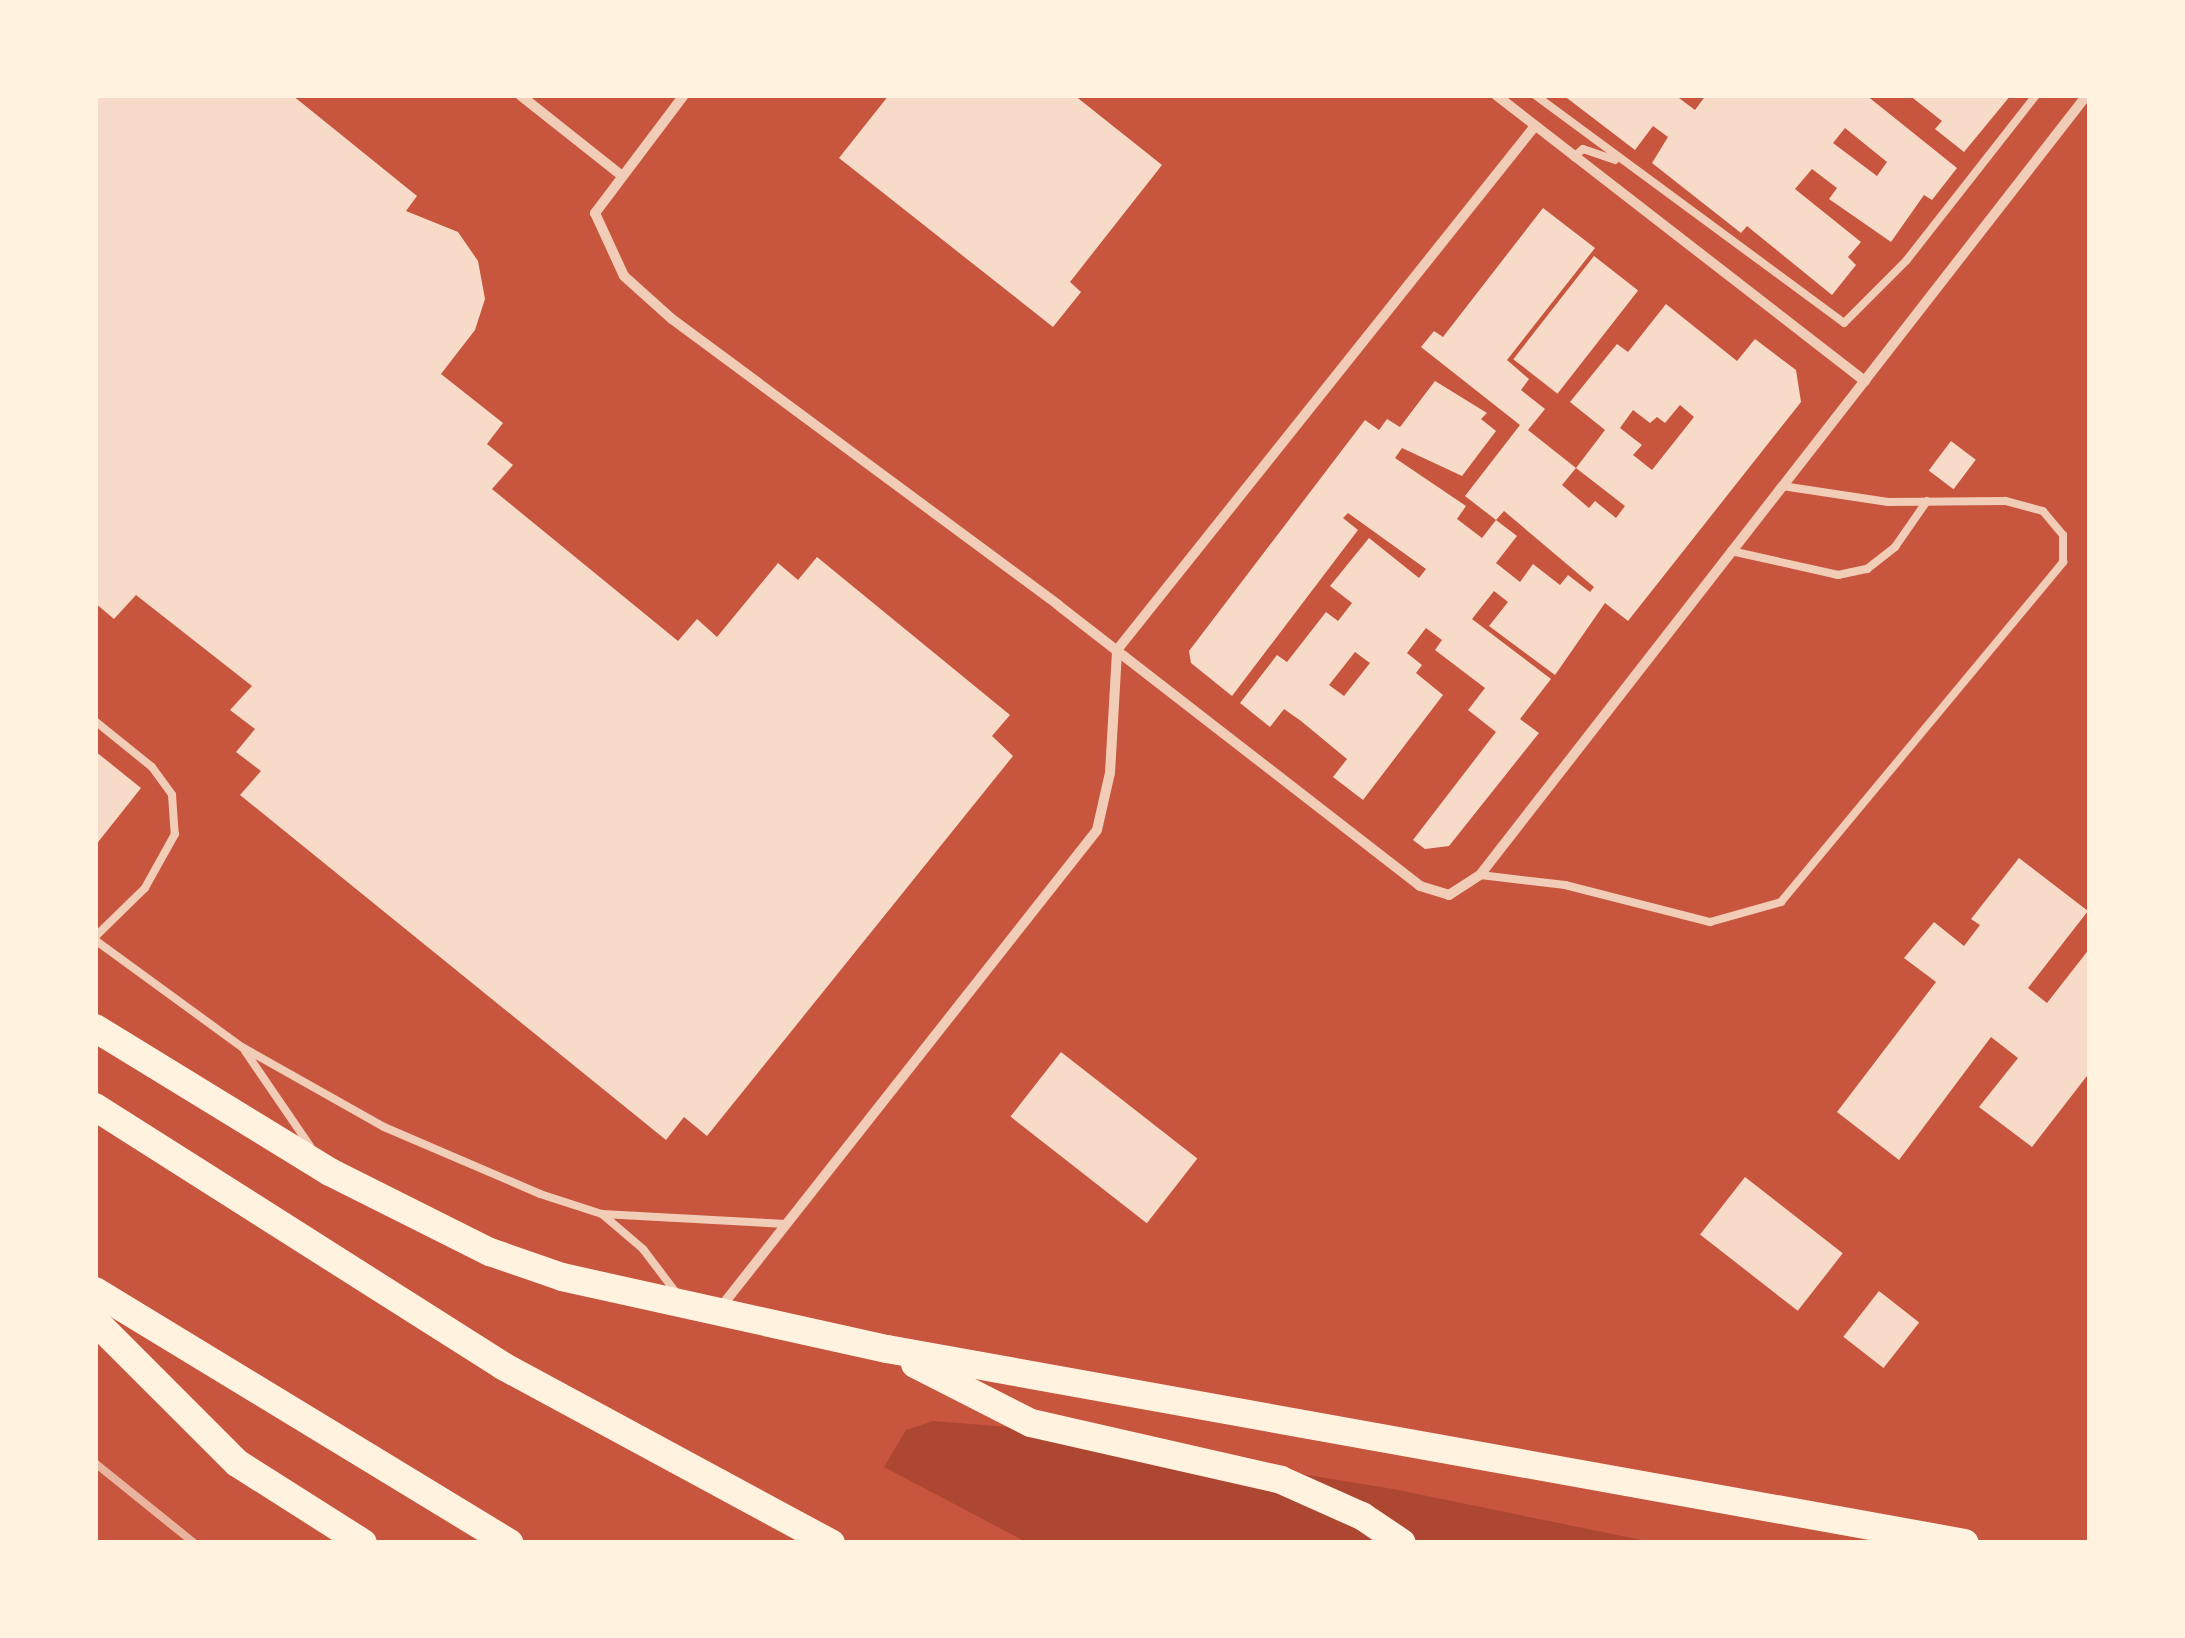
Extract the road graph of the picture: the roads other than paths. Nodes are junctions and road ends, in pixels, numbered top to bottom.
1 (520, 95) edge
2 (684, 95) edge
3 (1496, 95) edge
4 (1535, 95) edge
5 (2036, 95) edge
6 (2087, 95) edge
7 (1535, 126) junction
8 (1574, 157) junction
9 (1624, 164) junction
10 (621, 175) junction
11 (1864, 381) junction
12 (1782, 486) junction
13 (1927, 501) junction
14 (1732, 551) junction
15 (1117, 650) junction
16 (95, 721) edge
17 (1480, 875) junction
18 (95, 938) edge
19 (95, 1028) edge
20 (242, 1047) junction
21 (95, 1107) edge
22 (330, 1172) junction
23 (602, 1214) junction
24 (787, 1224) junction
25 (95, 1291) edge
26 (685, 1304) junction
27 (719, 1311) junction
28 (95, 1321) edge
29 (887, 1350) junction
30 (363, 1543) edge
31 (509, 1543) edge
32 (831, 1543) edge
33 (1402, 1543) edge
34 (1964, 1543) edge

1 - 10 street
2 - 10 street
3 - 7 street
4 - 9 lane
5 - 9 lane
6 - 11 street
7 - 8 street
7 - 15 street
8 - 9 lane
8 - 11 street
10 - 15 street
11 - 12 street
12 - 13 lane
12 - 14 street
13 - 14 lane
13 - 17 lane
14 - 17 street
15 - 17 street
15 - 24 street
16 - 18 lane
18 - 20 lane
19 - 22 highway
20 - 22 lane
20 - 23 lane
21 - 32 highway
22 - 26 highway
23 - 24 lane
23 - 26 lane
24 - 27 street
25 - 31 highway
26 - 27 highway
27 - 29 highway
28 - 30 highway
29 - 33 highway
29 - 34 highway

